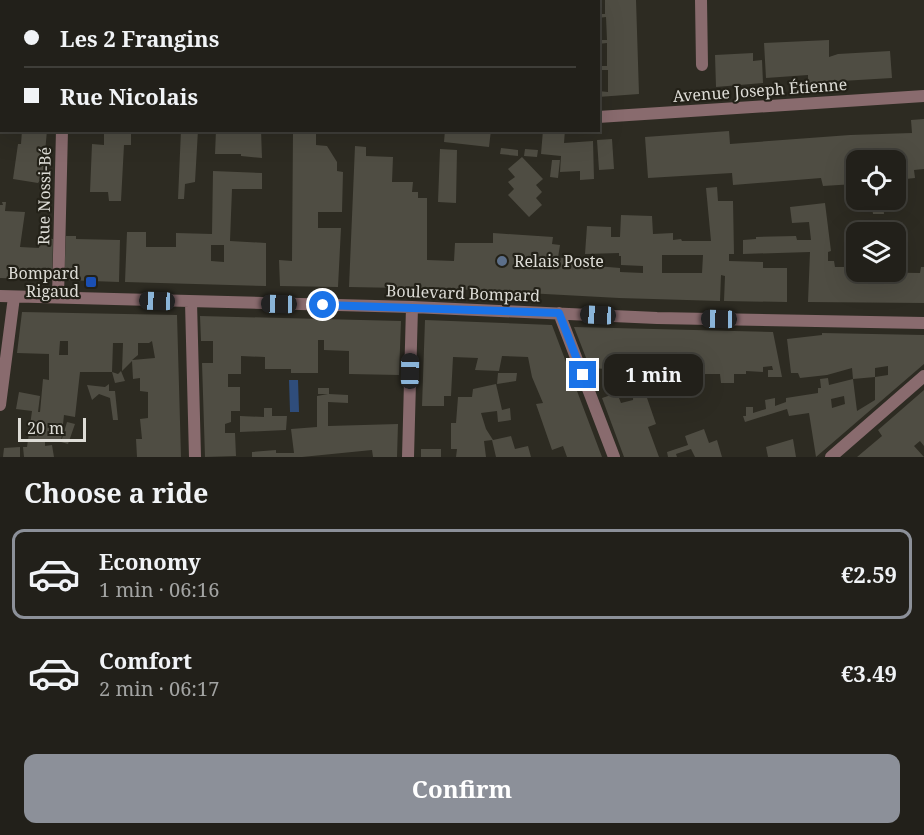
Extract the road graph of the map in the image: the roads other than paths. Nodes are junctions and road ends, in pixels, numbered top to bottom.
1 (700, 0) edge
2 (702, 65) dead end
3 (924, 96) edge
4 (600, 117) edge
5 (62, 132) edge
6 (0, 296) edge
7 (14, 297) junction
8 (58, 297) junction
9 (191, 302) junction
10 (412, 307) junction
11 (559, 313) junction
12 (924, 323) edge
13 (924, 376) edge
14 (0, 405) edge
15 (195, 457) edge
16 (408, 457) edge
17 (614, 457) edge
18 (831, 457) edge

1 - 2 street
3 - 4 street, Avenue Joseph Étienne
5 - 8 street, Rue Nossi-Bé
6 - 7 street, Boulevard Bompard
7 - 8 street, Boulevard Bompard
7 - 14 street
8 - 9 street, Boulevard Bompard
9 - 10 street, Boulevard Bompard
9 - 15 street
10 - 11 street, Boulevard Bompard
10 - 16 street
11 - 12 street, Boulevard Bompard
11 - 17 street
13 - 18 street

